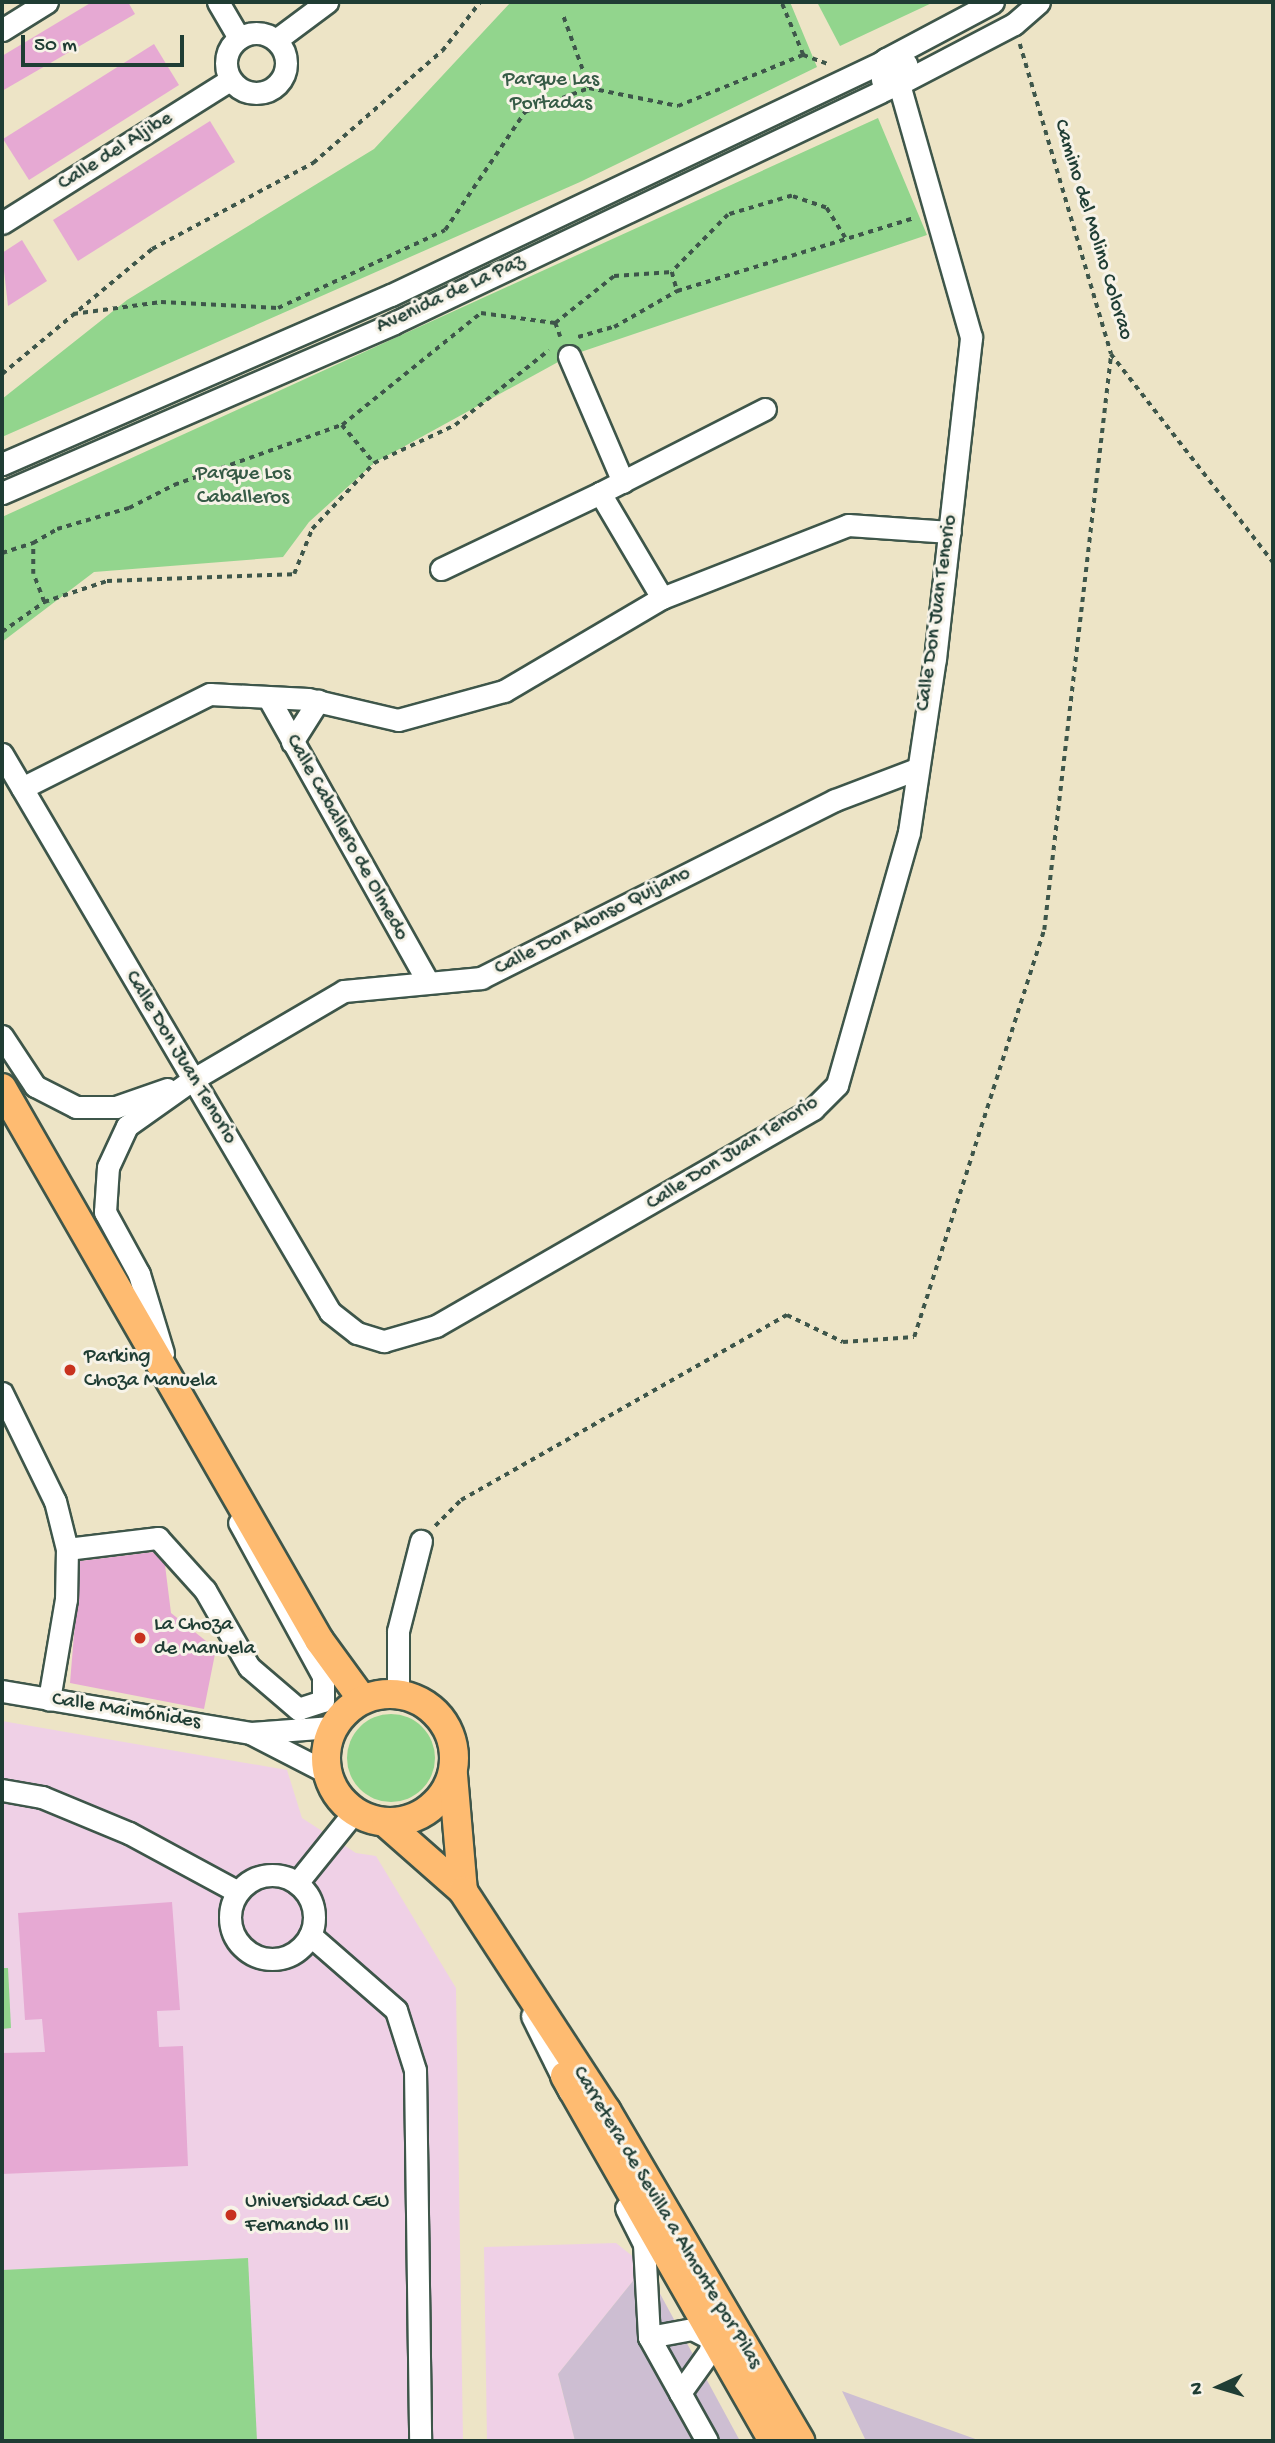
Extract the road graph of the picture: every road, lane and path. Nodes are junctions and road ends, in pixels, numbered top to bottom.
1 (218, 2) edge
2 (327, 2) edge
3 (480, 2) edge
4 (781, 2) edge
5 (993, 2) edge
6 (1039, 2) edge
7 (37, 4) edge
8 (563, 16) dead end
9 (1014, 24) junction
10 (2, 30) edge
11 (239, 38) junction
12 (276, 40) junction
13 (803, 55) junction
14 (884, 61) junction
15 (834, 66) dead end
16 (230, 80) junction
17 (899, 84) junction
18 (589, 88) junction
19 (927, 214) dead end
20 (2, 223) edge
21 (845, 238) junction
22 (672, 272) junction
23 (677, 291) junction
24 (73, 314) dead end
25 (555, 323) junction
26 (565, 349) junction
27 (1111, 354) junction
28 (2, 374) edge
29 (765, 409) dead end
30 (342, 425) junction
31 (374, 463) junction
32 (2, 464) edge
33 (623, 482) junction
34 (2, 493) edge
35 (600, 493) junction
36 (950, 531) junction
37 (33, 543) junction
38 (2, 553) edge
39 (1273, 562) edge
40 (442, 569) dead end
41 (662, 598) junction
42 (44, 602) junction
43 (2, 632) edge
44 (268, 697) junction
45 (318, 701) junction
46 (292, 742) junction
47 (2, 754) edge
48 (914, 770) junction
49 (22, 789) junction
50 (426, 979) junction
51 (2, 1036) edge
52 (192, 1080) junction
53 (2, 1088) edge
54 (168, 1368) junction
55 (2, 1393) edge
56 (189, 1408) junction
57 (421, 1541) joint
58 (67, 1549) junction
59 (2, 1691) edge
60 (398, 1693) junction
61 (362, 1699) junction
62 (49, 1700) junction
63 (332, 1727) junction
64 (251, 1733) junction
65 (326, 1772) junction
66 (453, 1773) junction
67 (2, 1790) edge
68 (354, 1812) junction
69 (386, 1823) junction
70 (298, 1883) junction
71 (463, 1891) junction
72 (238, 1892) junction
73 (310, 1935) junction
74 (503, 1958) junction
75 (528, 1997) junction
76 (670, 2220) junction
77 (649, 2337) junction
78 (713, 2338) junction
79 (680, 2393) junction
80 (420, 2441) edge
81 (707, 2441) edge
82 (773, 2441) edge
83 (788, 2441) edge
84 (800, 2441) edge

1 - 11 street
2 - 12 street
3 - 28 path
4 - 13 path
5 - 14 street, Avenida de La Paz
6 - 9 street, Avenida de La Paz
7 - 10 street
8 - 18 path
9 - 17 street, Avenida de La Paz
9 - 27 path, Camino del Molino Colorao
11 - 12 street
11 - 16 street
12 - 16 street
13 - 15 path
13 - 18 path
14 - 17 street, Calle Don Juan Tenorio
14 - 32 street, Avenida de La Paz
16 - 20 street, Calle del Aljibe
17 - 34 street, Avenida de La Paz
17 - 36 street, Calle Don Juan Tenorio
18 - 24 path
19 - 21 path
21 - 22 path
21 - 23 path
22 - 23 path
22 - 25 path
23 - 26 path
25 - 26 path
25 - 30 path
26 - 31 path
26 - 33 street
27 - 39 path, Camino del Molino Colorao
27 - 57 path
29 - 33 street
30 - 31 path
30 - 37 path
31 - 42 path
33 - 35 street
35 - 40 street
35 - 41 street
36 - 41 street
36 - 48 street, Calle Don Juan Tenorio
37 - 38 path
37 - 42 path
41 - 45 street
42 - 43 path
44 - 45 street
44 - 46 street, Calle Caballero de Olmedo
44 - 49 street
45 - 46 street
46 - 50 street, Calle Caballero de Olmedo
47 - 49 street, Calle Don Juan Tenorio
48 - 50 street, Calle Don Alonso Quijano
48 - 52 street, Calle Don Juan Tenorio
49 - 52 street, Calle Don Juan Tenorio
50 - 52 street, Calle Don Alonso Quijano
51 - 52 street
52 - 54 street
53 - 54 main road
54 - 56 main road
55 - 58 street
56 - 58 street
56 - 61 main road
57 - 60 street
58 - 62 street
59 - 62 street, Calle Maimónides
60 - 61 main road
60 - 66 main road
61 - 63 main road
62 - 64 street, Calle Maimónides
63 - 64 street, Calle Maimónides
63 - 65 main road
64 - 65 street, Calle Maimónides
65 - 68 main road
66 - 69 main road
66 - 71 main road, Carretera de Sevilla a Almonte por Pilas
67 - 72 street
68 - 69 main road
68 - 70 street
69 - 71 main road, Carretera de Sevilla a Almonte por Pilas
70 - 72 street
70 - 73 street
71 - 74 main road, Carretera de Sevilla a Almonte por Pilas
72 - 73 street
73 - 80 street
74 - 75 main road, Carretera de Sevilla a Almonte por Pilas
74 - 77 street
75 - 76 main road, Carretera de Sevilla a Almonte por Pilas
75 - 78 main road, Carretera de Sevilla a Almonte por Pilas
76 - 78 street
76 - 84 main road, Carretera de Sevilla a Almonte por Pilas
77 - 78 street
77 - 79 street
78 - 79 street
78 - 82 main road, Carretera de Sevilla a Almonte por Pilas
78 - 83 street
79 - 81 street

